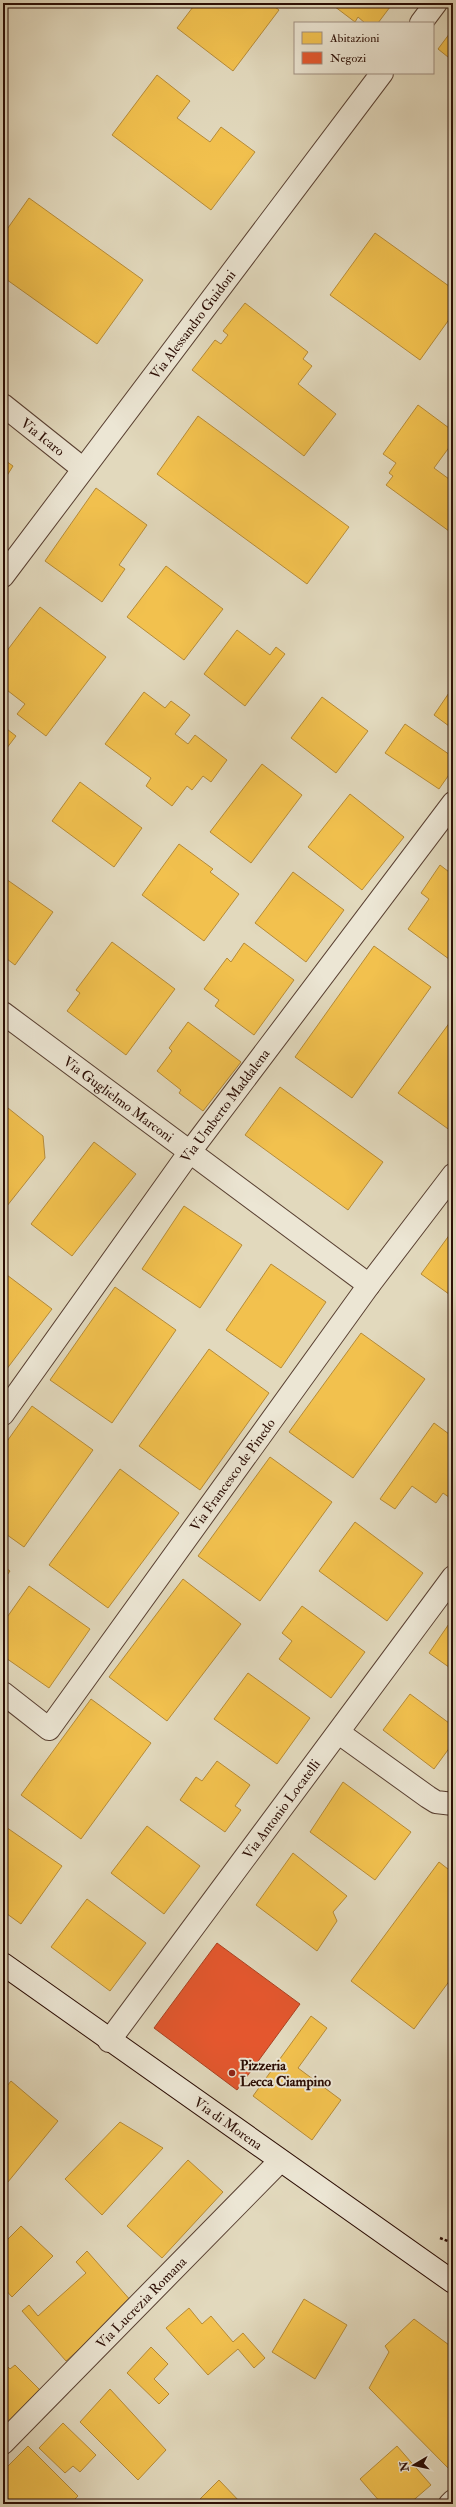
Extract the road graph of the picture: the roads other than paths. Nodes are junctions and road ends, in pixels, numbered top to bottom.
1 (436, 3) edge
2 (422, 22) edge
3 (381, 74) edge
4 (3, 405) edge
5 (82, 468) junction
6 (3, 576) edge
7 (453, 803) edge
8 (3, 1013) edge
9 (189, 1153) junction
10 (453, 1175) edge
11 (369, 1285) junction
12 (3, 1414) edge
13 (453, 1577) edge
14 (3, 1693) edge
15 (339, 1732) junction
16 (453, 1804) edge
17 (3, 1964) edge
18 (109, 2041) junction
19 (280, 2162) junction
20 (427, 2264) junction
21 (453, 2269) edge
22 (453, 2282) edge
23 (3, 2443) edge
24 (453, 2501) edge
25 (450, 2504) edge

1 - 2 street
3 - 5 street, Via Alessandro Guidoni
4 - 5 street, Via Icaro
5 - 6 street, Via Alessandro Guidoni
7 - 9 street, Via Umberto Maddalena
8 - 9 street, Via Guglielmo Marconi
9 - 11 street, Via Guglielmo Marconi
9 - 12 street, Via Umberto Maddalena
10 - 11 street, Via Francesco de Pinedo
11 - 14 street, Via Francesco de Pinedo
13 - 15 street, Via Antonio Locatelli
15 - 16 street
15 - 18 street, Via Antonio Locatelli
17 - 18 street, Via di Morena
18 - 19 street, Via di Morena
19 - 20 street, Via di Morena
19 - 23 street, Via Lucrezia Romana
20 - 21 street
20 - 22 street, Via di Morena
24 - 25 street

